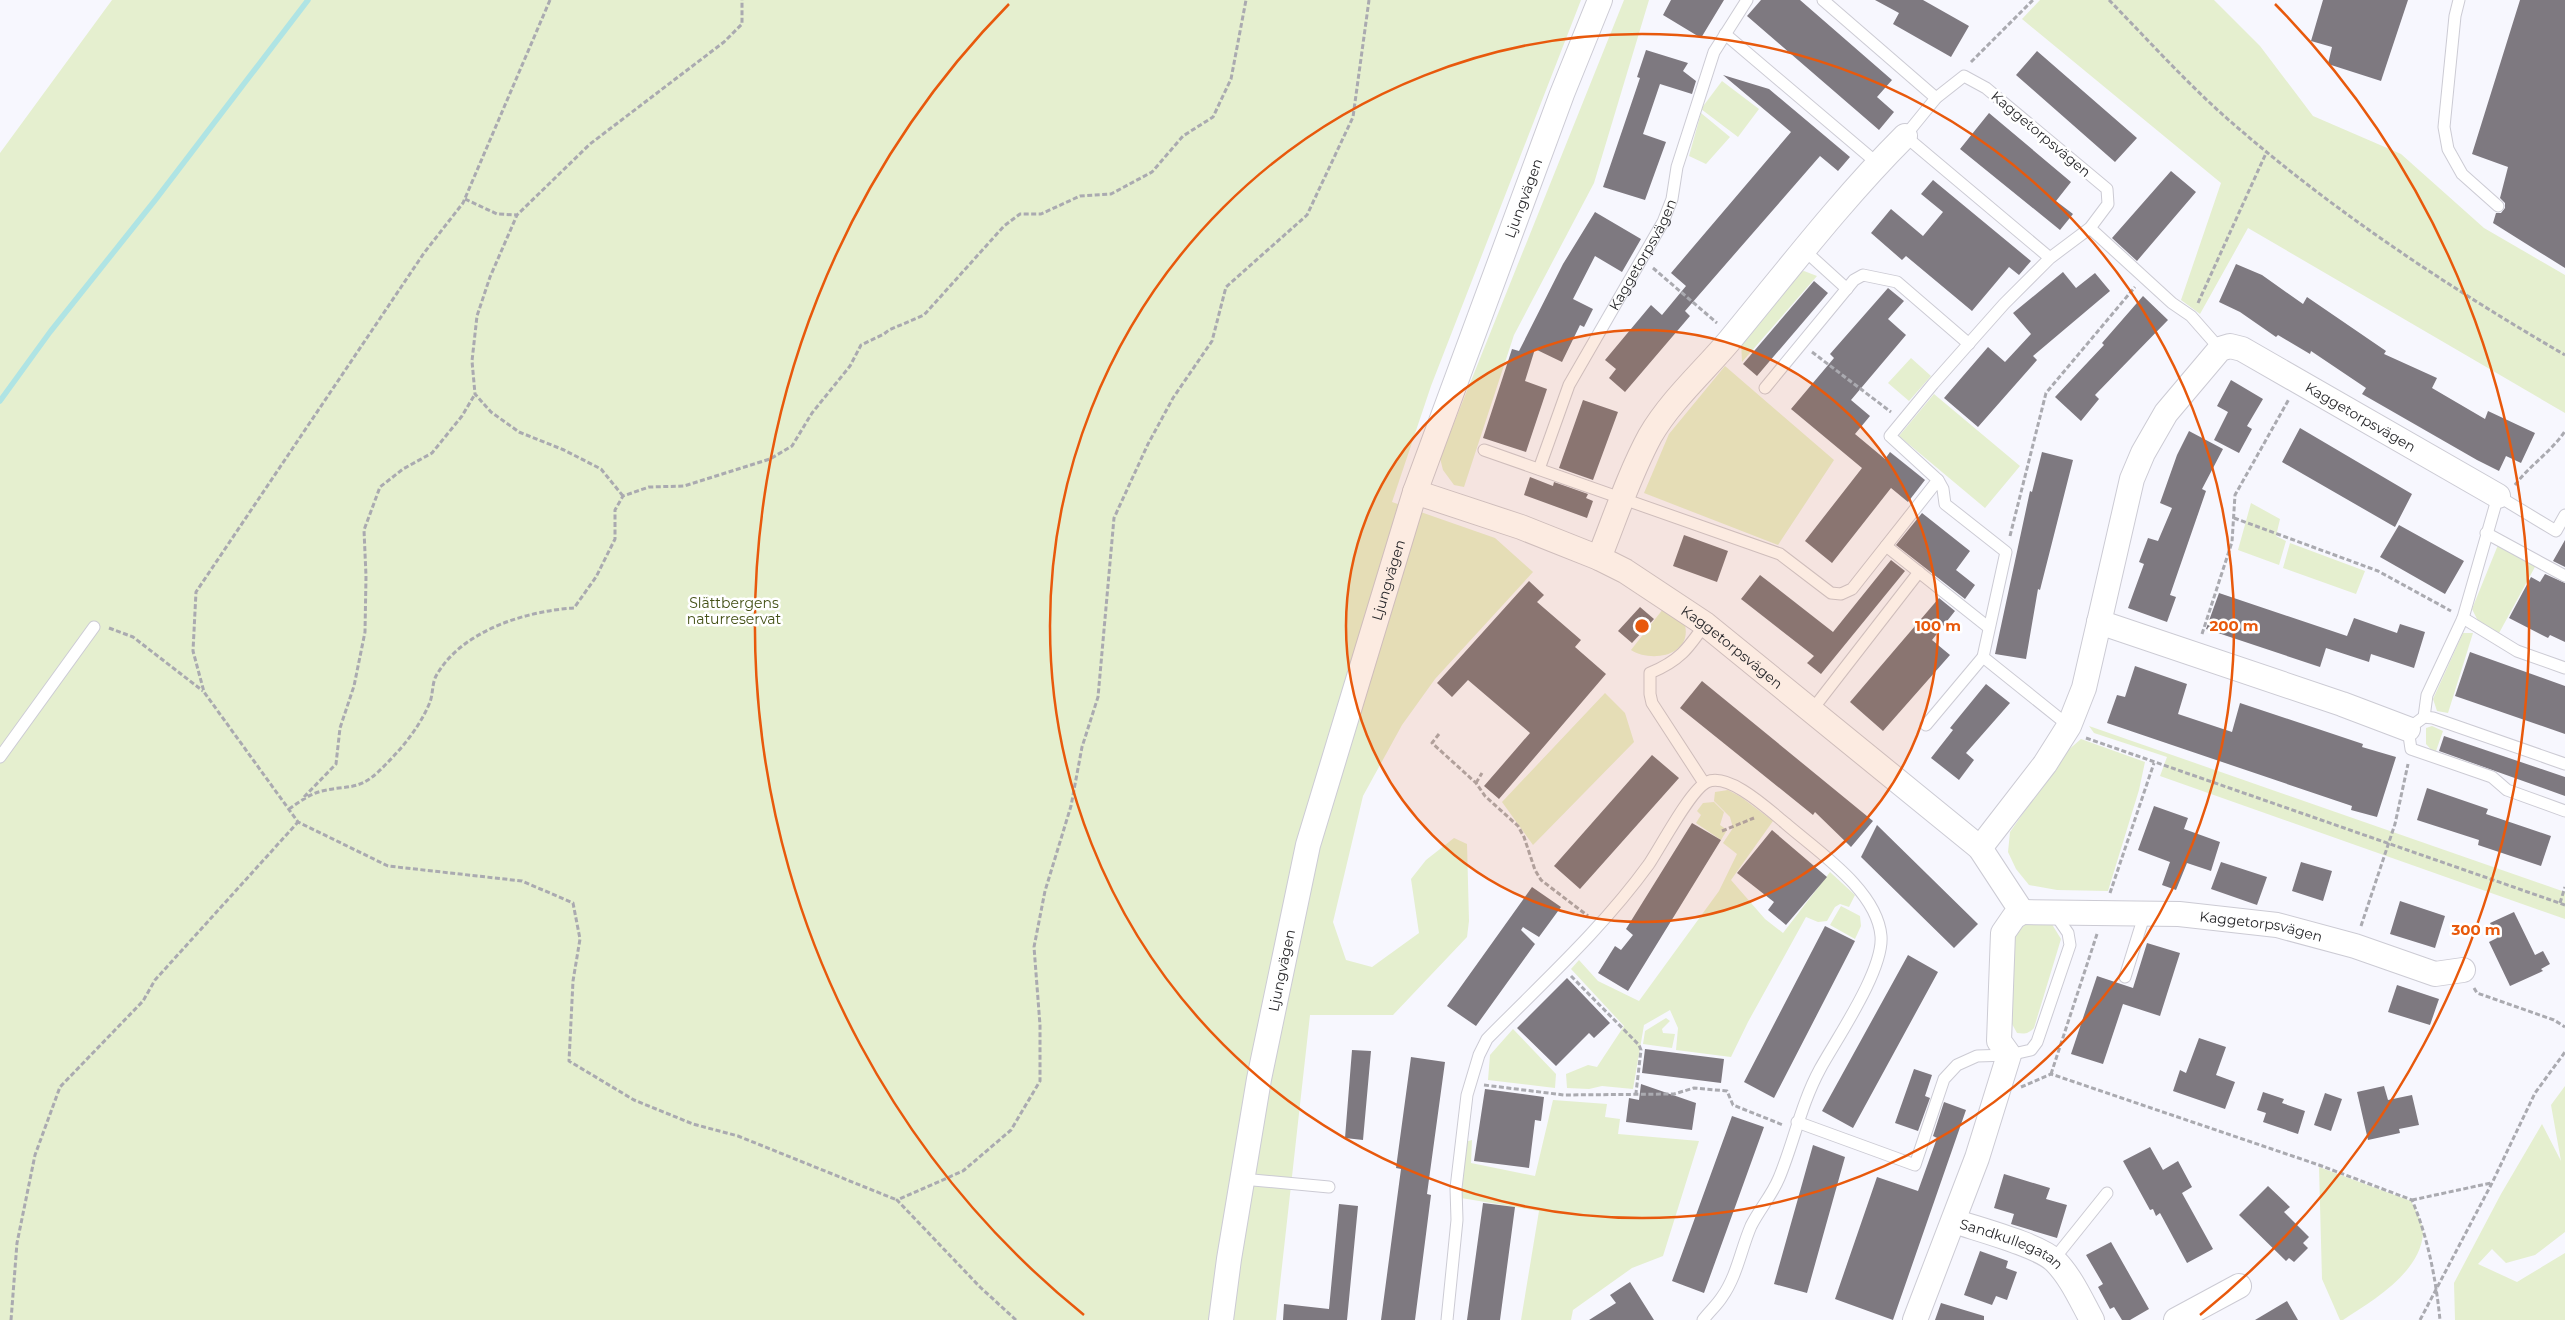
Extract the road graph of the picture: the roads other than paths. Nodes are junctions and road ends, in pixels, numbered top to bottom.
1 (1600, 0) edge
2 (1747, 0) edge
3 (1823, 0) edge
4 (2459, 0) edge
5 (1725, 34) junction
6 (1936, 98) junction
7 (1905, 136) junction
8 (1878, 163) junction
9 (2498, 206) dead end
10 (2090, 228) junction
11 (1804, 250) junction
12 (2050, 258) junction
13 (1846, 289) junction
14 (1969, 344) junction
15 (2220, 349) junction
16 (1765, 388) dead end
17 (1484, 450) dead end
18 (1539, 469) junction
19 (1938, 480) junction
20 (1416, 492) junction
21 (2498, 496) junction
22 (1622, 497) junction
23 (2565, 516) edge
24 (2486, 534) junction
25 (1886, 546) junction
26 (1599, 558) junction
27 (1920, 572) junction
28 (2565, 576) edge
29 (2464, 618) junction
30 (2099, 622) junction
31 (1705, 624) junction
32 (94, 627) road end
33 (1988, 627) junction
34 (1983, 657) junction
35 (2565, 668) edge
36 (1812, 710) junction
37 (1926, 725) dead end
38 (2069, 726) junction
39 (2414, 732) junction
40 (0, 757) edge
41 (2565, 764) edge
42 (1704, 783) junction
43 (2565, 811) edge
44 (1980, 848) junction
45 (2052, 911) junction
46 (2022, 912) junction
47 (2146, 913) junction
48 (2463, 970) road end
49 (2125, 977) dead end
50 (2009, 1055) junction
51 (1796, 1126) junction
52 (1242, 1179) junction
53 (1329, 1188) dead end
54 (2107, 1193) dead end
55 (1954, 1221) junction
56 (2054, 1259) junction
57 (2239, 1286) dead end
58 (1221, 1320) edge
59 (1448, 1320) edge
60 (1703, 1320) edge
61 (1915, 1320) edge
62 (2092, 1320) edge
63 (2176, 1320) edge

1 - 20 street, Ljungvägen
2 - 5 lane, Kaggetorpsvägen
3 - 6 lane
4 - 9 lane
5 - 8 lane
5 - 18 lane, Kaggetorpsvägen
6 - 7 lane
6 - 10 lane, Kaggetorpsvägen
7 - 8 street
7 - 12 lane
8 - 11 street
10 - 12 lane, Kaggetorpsvägen
10 - 15 lane
11 - 13 lane
11 - 22 street
12 - 14 lane, Kaggetorpsvägen
13 - 14 lane
13 - 16 lane
14 - 19 lane, Kaggetorpsvägen
15 - 21 street, Kaggetorpsvägen
15 - 30 street
17 - 18 lane
18 - 22 lane
19 - 25 lane
19 - 33 lane
20 - 26 street, Kaggetorpsvägen
20 - 52 street, Ljungvägen
21 - 23 lane
21 - 24 lane
22 - 25 lane
22 - 26 street
24 - 28 lane
24 - 29 lane
25 - 27 lane
26 - 31 street, Kaggetorpsvägen
27 - 33 lane
27 - 36 lane
29 - 35 lane
29 - 39 lane
30 - 38 street
30 - 39 street
31 - 36 street, Kaggetorpsvägen
31 - 42 lane
32 - 40 lane
33 - 34 lane
34 - 37 lane
34 - 38 lane
36 - 44 street, Kaggetorpsvägen
38 - 44 street
39 - 41 lane
39 - 43 lane
42 - 51 lane
42 - 59 lane
44 - 46 street, Kaggetorpsvägen
45 - 46 street, Kaggetorpsvägen
45 - 47 street, Kaggetorpsvägen
45 - 50 lane
46 - 50 street
47 - 48 street, Kaggetorpsvägen
47 - 49 lane
50 - 51 lane
50 - 55 street, Sandkullegatan
51 - 60 lane
52 - 53 lane
52 - 58 street, Ljungvägen
54 - 56 lane
55 - 56 street, Sandkullegatan
55 - 61 street
56 - 62 street, Sandkullegatan
57 - 63 street

